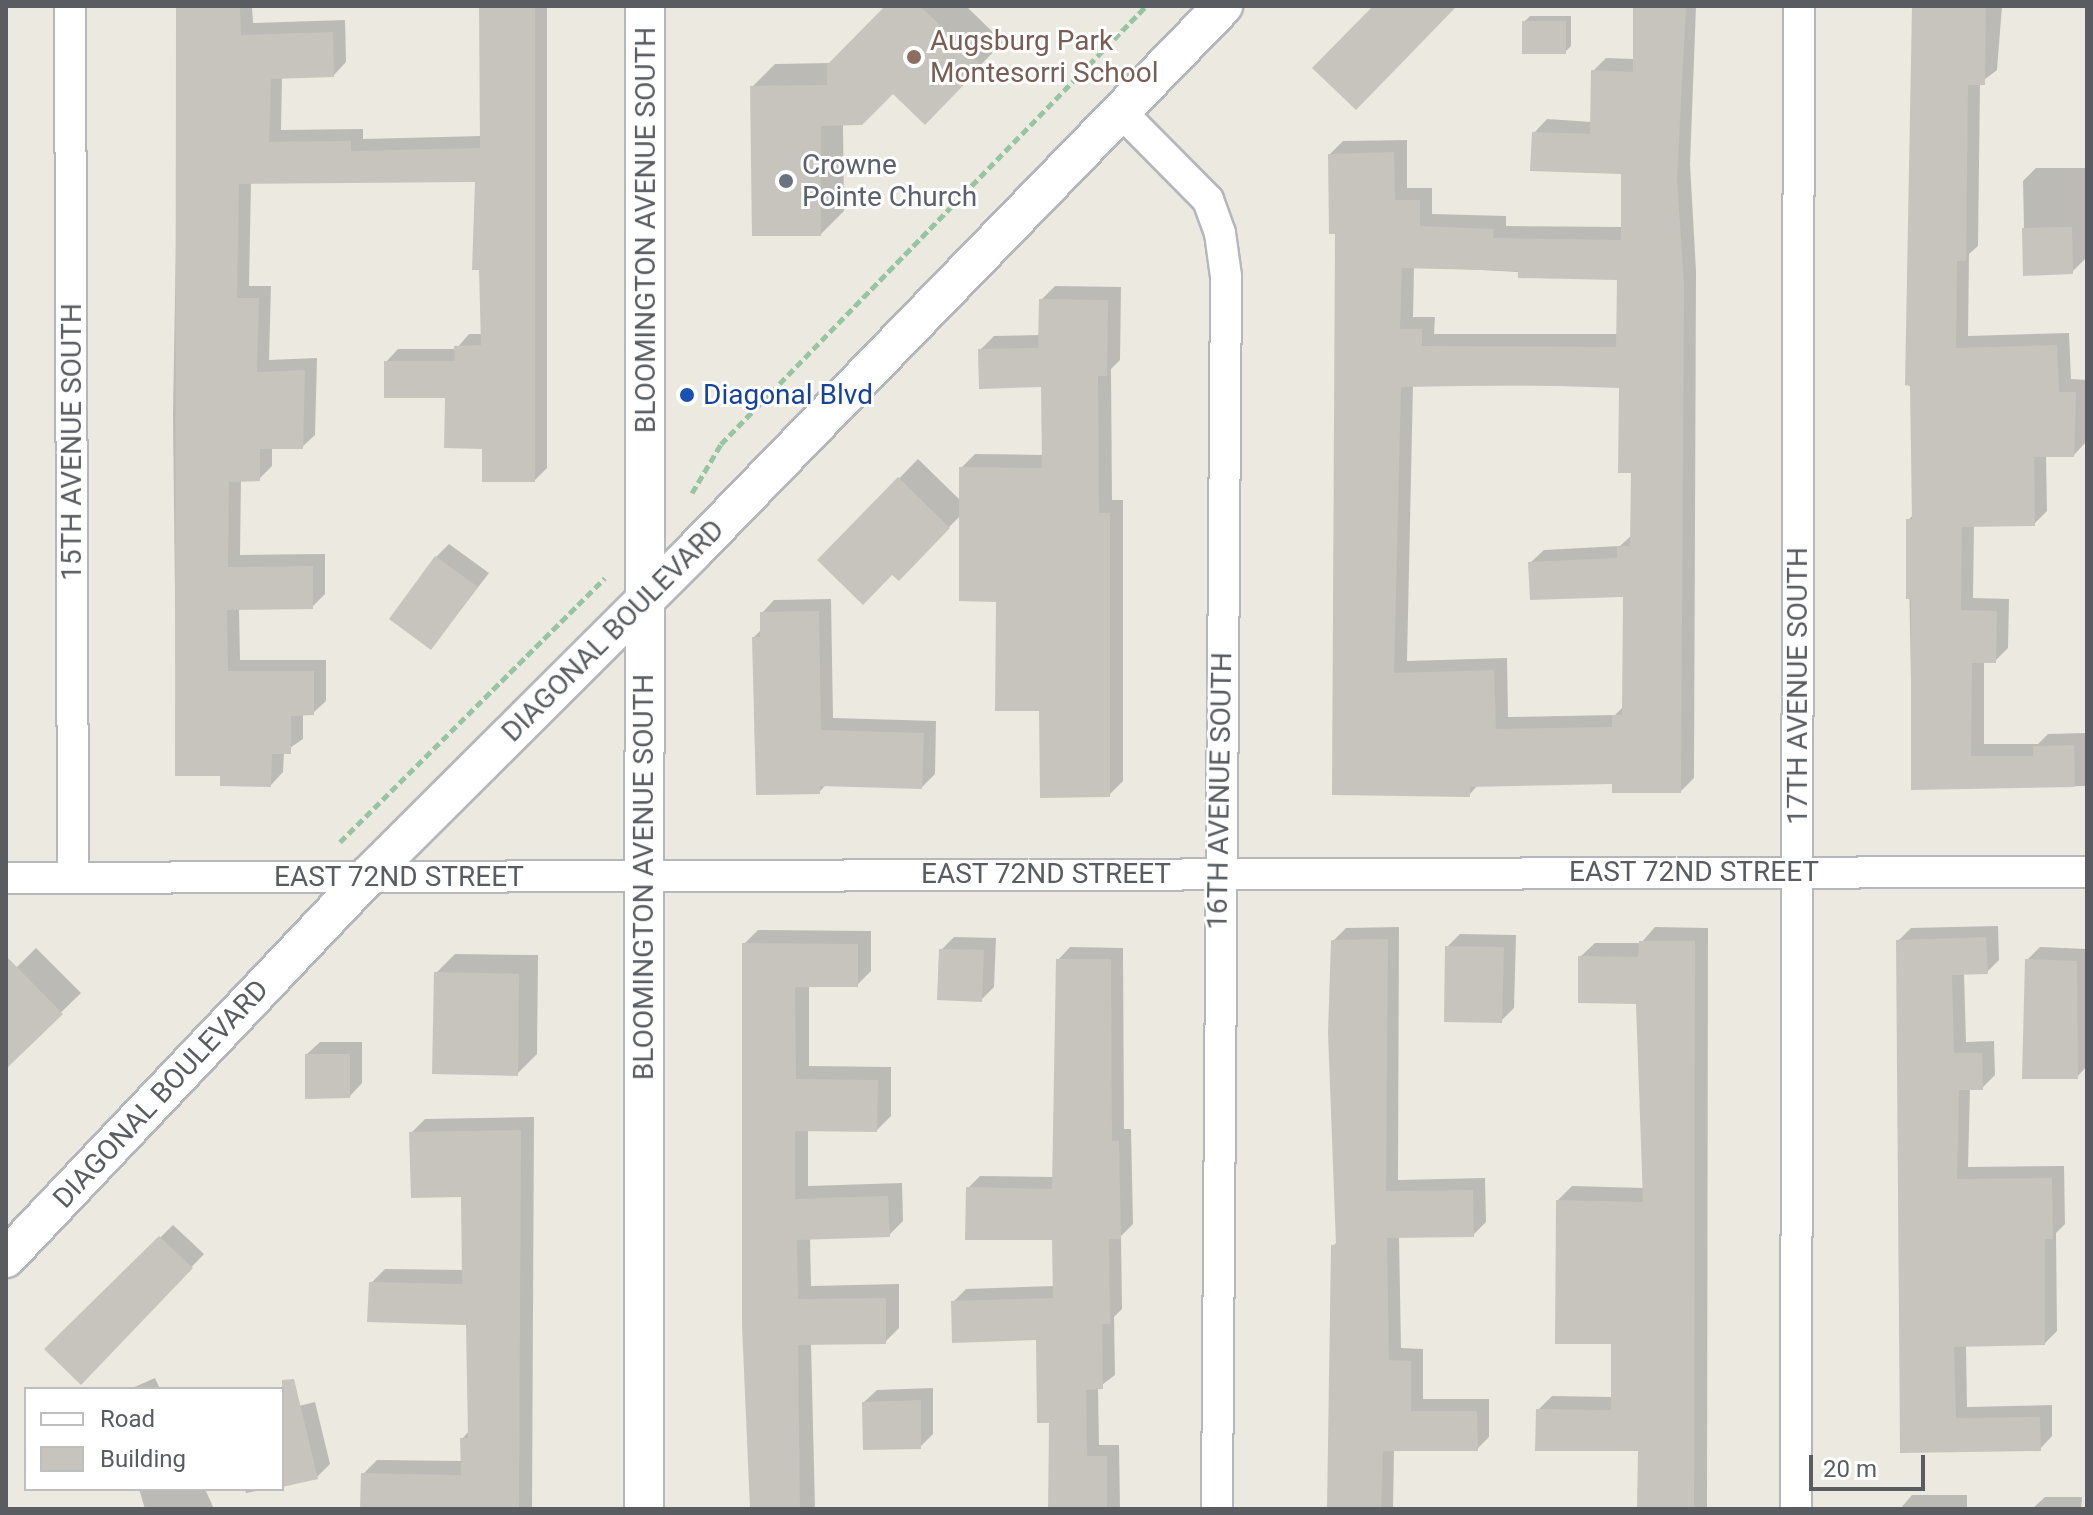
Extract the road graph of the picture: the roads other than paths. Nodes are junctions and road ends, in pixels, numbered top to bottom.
1 (70, 6) edge
2 (645, 6) edge
3 (1223, 6) edge
4 (1799, 6) edge
5 (1121, 112) junction
6 (645, 598) junction
7 (1797, 872) junction
8 (2087, 872) edge
9 (1219, 873) junction
10 (644, 875) junction
11 (368, 876) junction
12 (6, 878) edge
13 (73, 878) junction
14 (6, 1258) edge
15 (644, 1509) edge
16 (1217, 1509) edge
17 (1796, 1509) edge

1 - 13 street, 15TH AVENUE SOUTH
2 - 6 street, BLOOMINGTON AVENUE SOUTH
3 - 5 street, DIAGONAL BOULEVARD
4 - 7 street, 17TH AVENUE SOUTH
5 - 6 street, DIAGONAL BOULEVARD
5 - 9 street, 16TH AVENUE SOUTH
6 - 10 street, BLOOMINGTON AVENUE SOUTH
6 - 11 street, DIAGONAL BOULEVARD
7 - 8 street, EAST 72ND STREET
7 - 9 street, EAST 72ND STREET
7 - 17 street, 17TH AVENUE SOUTH
9 - 10 street, EAST 72ND STREET
9 - 16 street, 16TH AVENUE SOUTH
10 - 11 street, EAST 72ND STREET
10 - 15 street, BLOOMINGTON AVENUE SOUTH
11 - 13 street, EAST 72ND STREET
11 - 14 street, DIAGONAL BOULEVARD
12 - 13 street, EAST 72ND STREET

